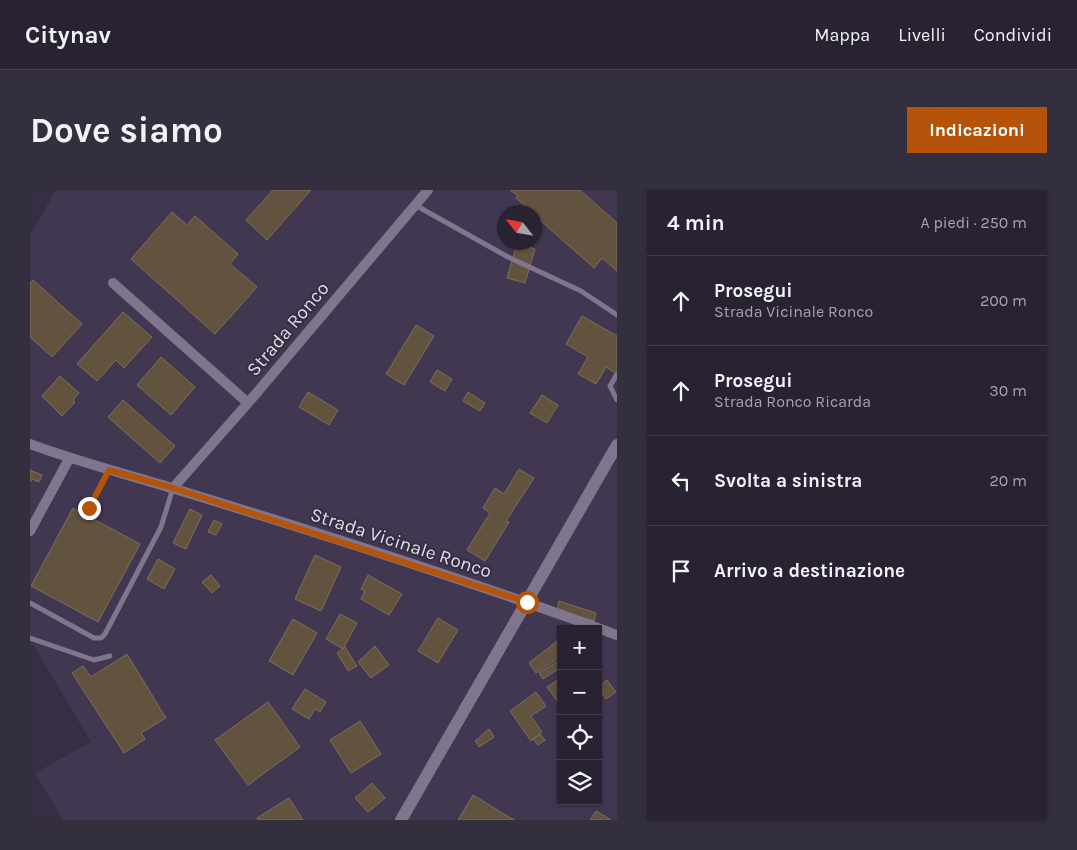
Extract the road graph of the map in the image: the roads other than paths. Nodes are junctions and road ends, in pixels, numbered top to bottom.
1 (428, 190) edge
2 (415, 205) junction
3 (113, 284) dead end
4 (617, 315) edge
5 (617, 374) edge
6 (617, 400) edge
7 (248, 404) junction
8 (30, 444) edge
9 (617, 446) edge
10 (69, 458) junction
11 (109, 470) junction
12 (173, 488) junction
13 (89, 508) dead end
14 (30, 531) edge
15 (527, 602) junction
16 (30, 603) edge
17 (617, 634) edge
18 (30, 638) edge
19 (110, 656) dead end
20 (402, 820) edge

1 - 2 street, Strada Ronco
2 - 4 lane
2 - 7 street, Strada Ronco
3 - 7 street
5 - 6 lane
7 - 12 street, Strada Ronco
8 - 10 street, Strada Vicinale Ronco
9 - 15 main road
10 - 11 street, Strada Vicinale Ronco
10 - 14 street
11 - 12 street, Strada Vicinale Ronco
11 - 13 lane
12 - 15 street, Strada Vicinale Ronco
12 - 16 lane
15 - 17 street, Strada Vicinale Ronco
15 - 20 main road
18 - 19 lane

